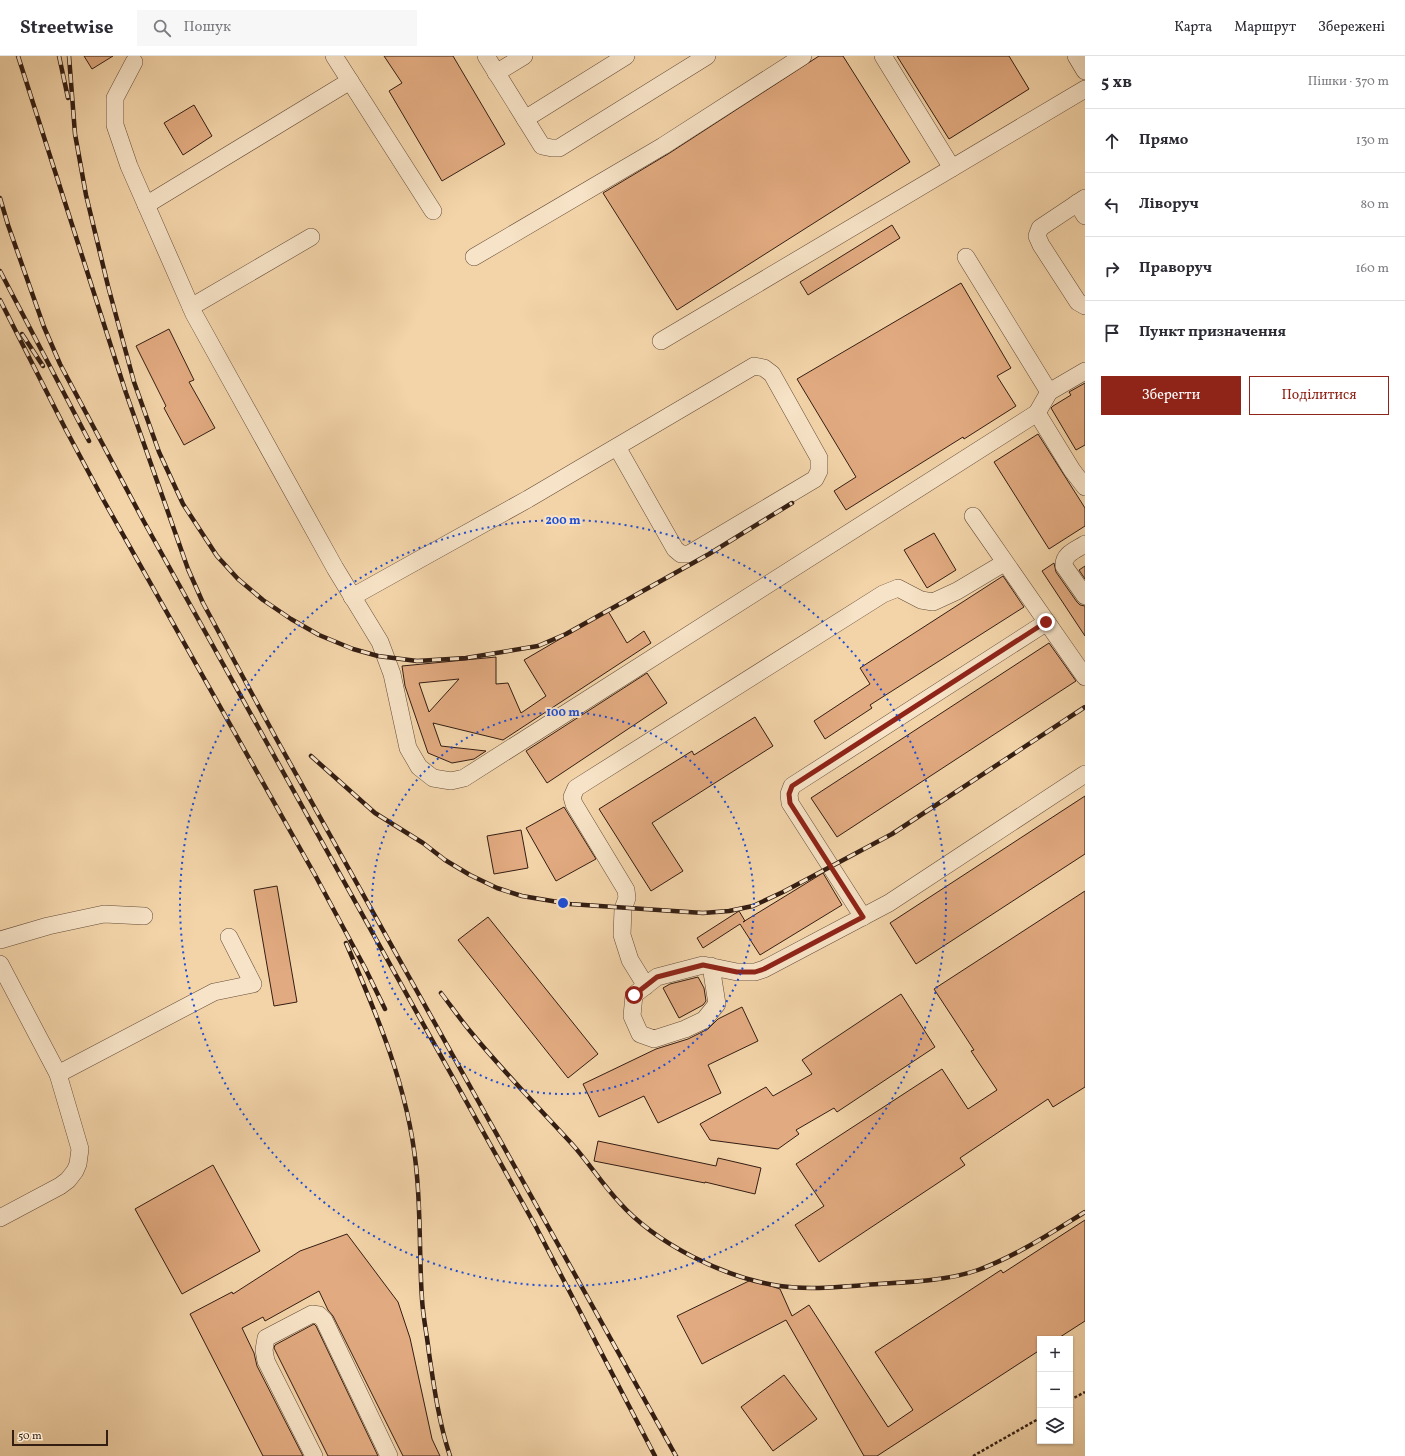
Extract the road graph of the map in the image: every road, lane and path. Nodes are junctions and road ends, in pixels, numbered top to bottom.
1 (334, 56) edge
2 (486, 56) edge
3 (524, 56) edge
4 (626, 56) edge
5 (707, 56) edge
6 (803, 56) edge
7 (883, 56) edge
8 (1076, 56) edge
9 (134, 62) dead end
10 (1085, 71) edge
11 (496, 73) junction
12 (350, 81) junction
13 (1085, 89) edge
14 (525, 119) junction
15 (952, 168) junction
16 (146, 205) junction
17 (1082, 205) edge
18 (433, 211) dead end
19 (311, 237) dead end
20 (474, 257) dead end
21 (966, 257) dead end
22 (1085, 306) edge
23 (192, 307) junction
24 (661, 341) dead end
25 (1085, 371) edge
26 (1049, 392) junction
27 (1037, 413) junction
28 (617, 447) junction
29 (1079, 466) edge
30 (1085, 487) edge
31 (973, 516) dead end
32 (1085, 544) edge
33 (1004, 563) junction
34 (1085, 596) edge
35 (352, 597) junction
36 (1046, 622) junction
37 (1085, 677) edge
38 (1085, 774) edge
39 (144, 916) dead end
40 (863, 917) junction
41 (229, 937) dead end
42 (0, 940) edge
43 (0, 964) edge
44 (710, 966) junction
45 (646, 986) junction
46 (58, 1074) junction
47 (0, 1218) edge
48 (1085, 1392) edge
49 (1073, 1398) edge
50 (1037, 1420) edge
51 (314, 1456) edge
52 (389, 1456) edge
53 (973, 1456) edge

1 - 12 street
2 - 11 street
3 - 11 street
4 - 14 street
5 - 14 street
6 - 20 street
7 - 15 street
8 - 10 street
9 - 16 street
11 - 14 street
12 - 16 street
12 - 18 street
13 - 15 street
15 - 24 street
16 - 23 street
17 - 22 street
19 - 23 street
21 - 26 street
23 - 35 street
25 - 26 street
26 - 27 street
27 - 29 street
27 - 35 street
28 - 28 street
28 - 35 street
29 - 30 street
31 - 33 street
32 - 34 street
33 - 36 street
33 - 45 street
36 - 37 street
36 - 40 street
38 - 40 street
39 - 42 street
40 - 44 street
41 - 46 street
43 - 46 street
44 - 45 street
44 - 45 street
46 - 47 street
48 - 49 path
50 - 53 path
51 - 52 street

